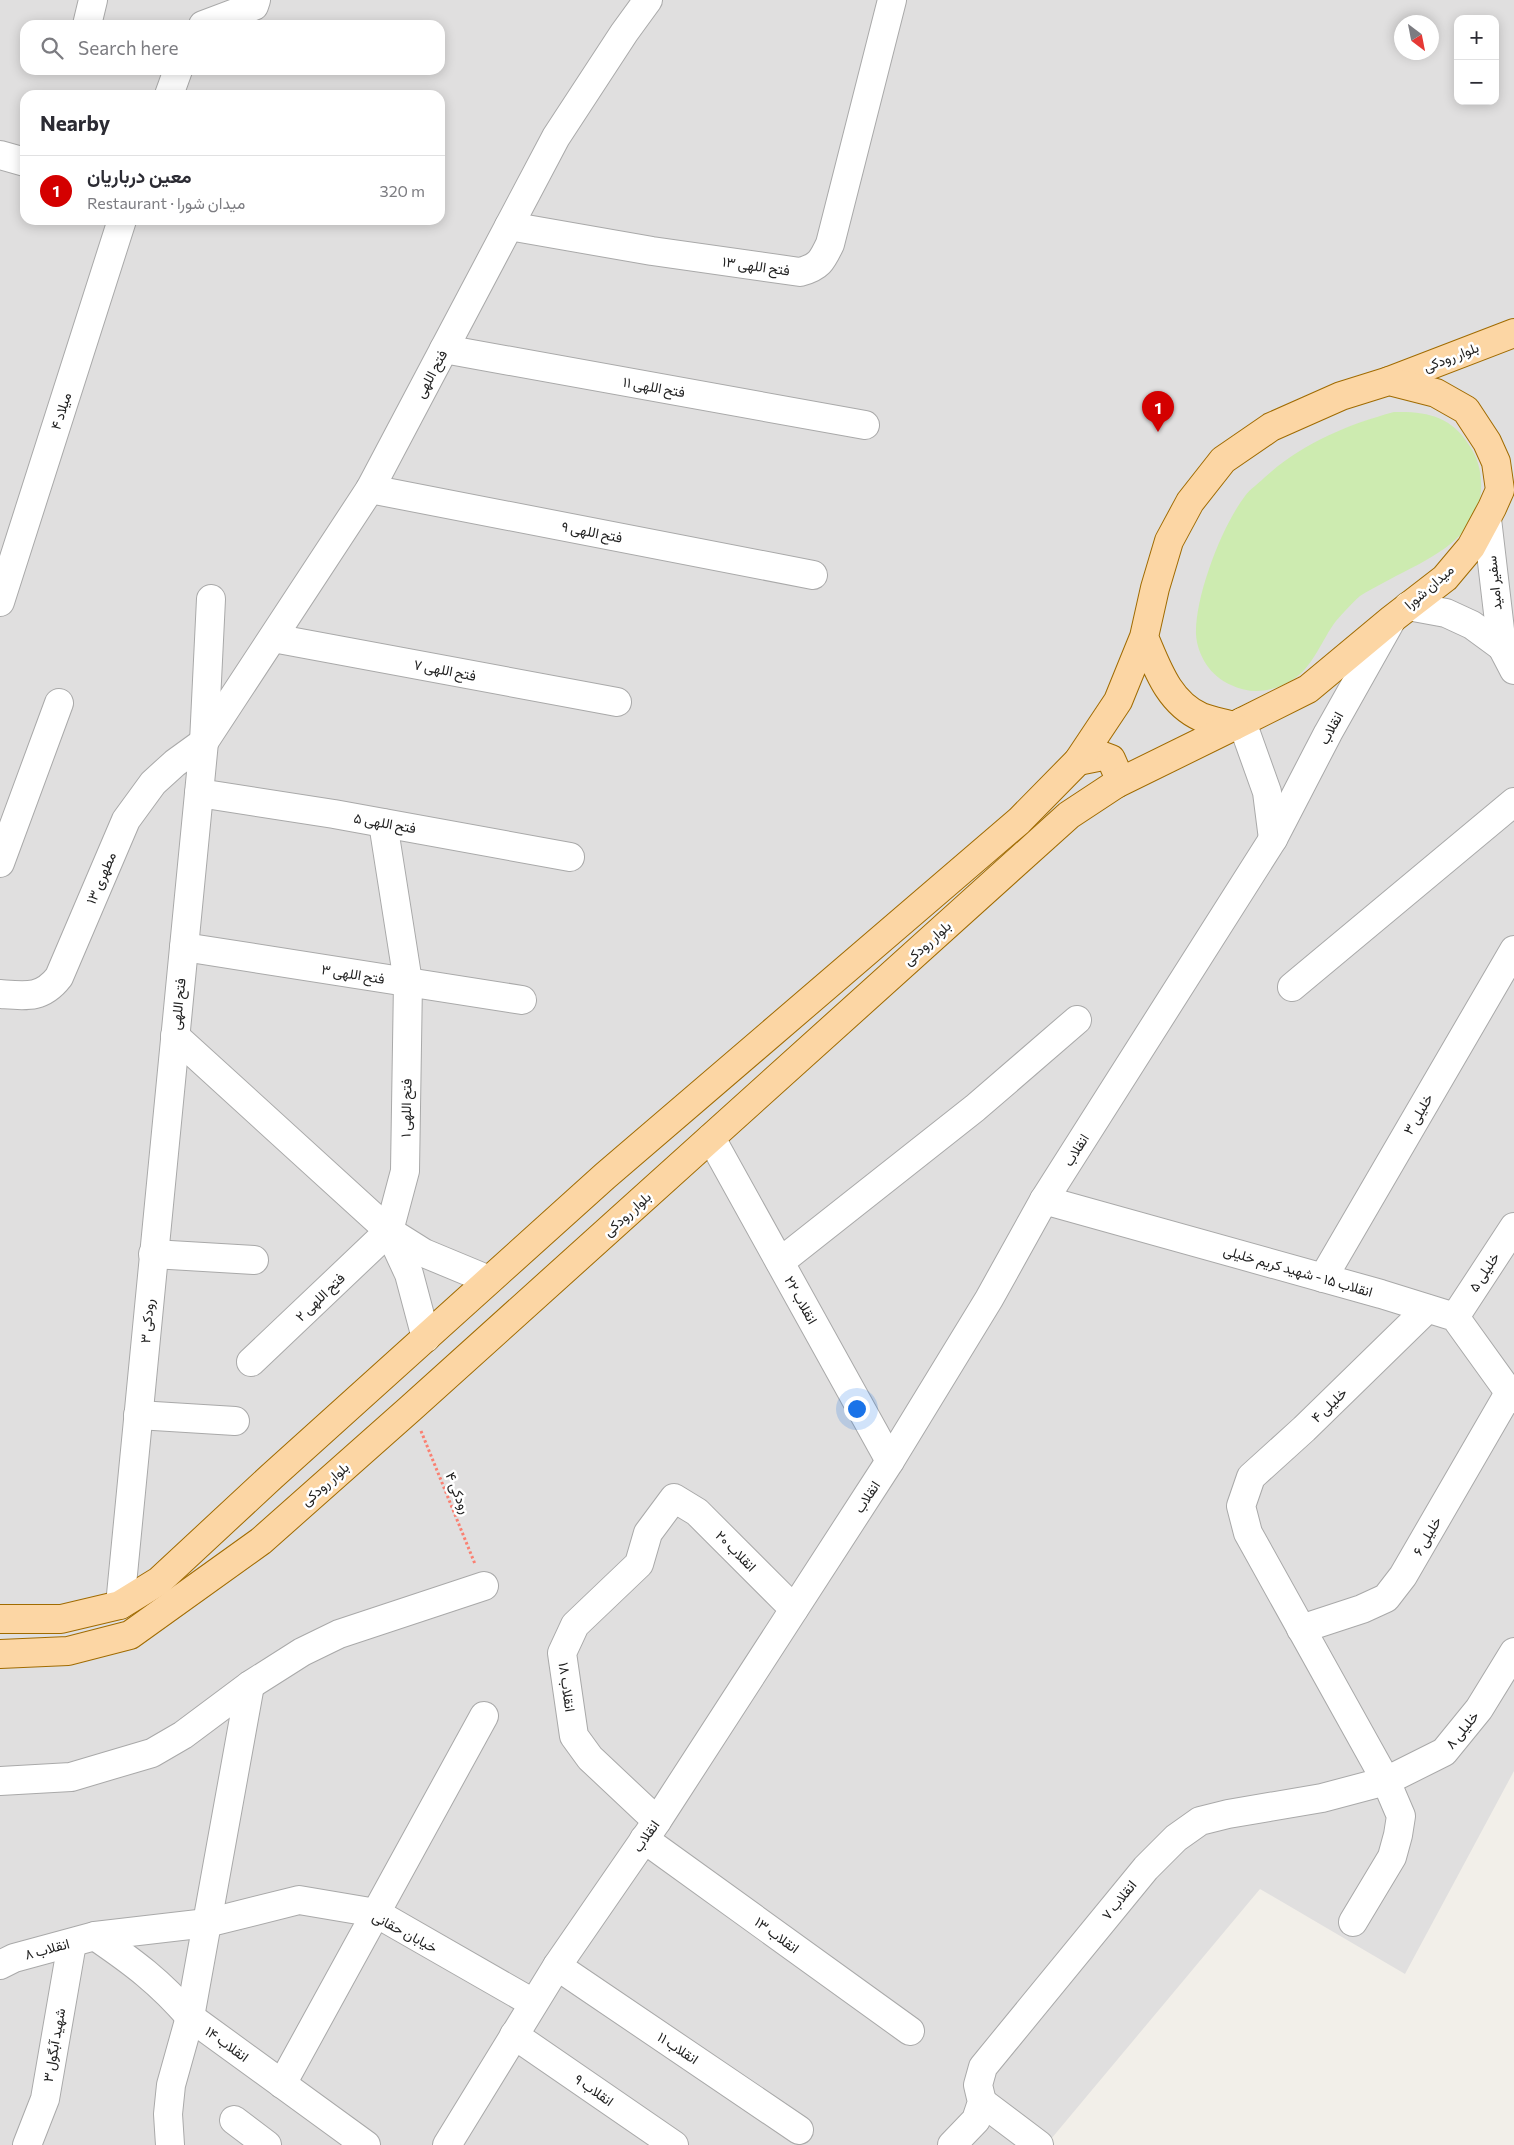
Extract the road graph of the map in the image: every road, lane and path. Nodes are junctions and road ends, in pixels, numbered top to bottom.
1 (93, 0) edge
2 (256, 0) edge
3 (648, 0) edge
4 (892, 0) edge
5 (89, 20) edge
6 (216, 20) edge
7 (176, 75) edge
8 (171, 90) edge
9 (0, 155) edge
10 (20, 161) edge
11 (120, 225) edge
12 (509, 226) junction
13 (1514, 332) edge
14 (444, 349) junction
15 (1388, 381) junction
16 (865, 425) dead end
17 (1514, 465) edge
18 (370, 488) junction
19 (1500, 490) junction
20 (1487, 519) junction
21 (813, 575) dead end
22 (211, 598) dead end
23 (0, 602) edge
24 (1400, 613) junction
25 (1144, 637) junction
26 (272, 638) junction
27 (1508, 658) edge
28 (617, 702) dead end
29 (59, 703) dead end
30 (1238, 724) junction
31 (204, 742) junction
32 (1078, 761) junction
33 (1116, 784) junction
34 (199, 793) junction
35 (1514, 802) edge
36 (383, 823) junction
37 (1273, 839) junction
38 (570, 857) dead end
39 (0, 863) edge
40 (184, 947) junction
41 (1514, 950) edge
42 (408, 982) junction
43 (1292, 987) dead end
44 (0, 994) edge
45 (522, 1000) dead end
46 (1077, 1020) dead end
47 (175, 1036) junction
48 (711, 1138) junction
49 (1044, 1200) junction
50 (1514, 1227) edge
51 (389, 1232) junction
52 (153, 1254) junction
53 (254, 1260) dead end
54 (780, 1262) junction
55 (1323, 1278) junction
56 (490, 1280) junction
57 (1427, 1309) junction
58 (1455, 1318) junction
59 (426, 1338) junction
60 (252, 1362) dead end
61 (1511, 1396) edge
62 (411, 1408) junction
63 (138, 1414) junction
64 (236, 1421) dead end
65 (890, 1461) junction
66 (674, 1498) joint
67 (484, 1586) joint
68 (120, 1605) junction
69 (794, 1609) junction
70 (0, 1619) edge
71 (1301, 1629) junction
72 (1514, 1652) edge
73 (0, 1654) edge
74 (250, 1685) junction
75 (484, 1716) dead end
76 (0, 1781) edge
77 (1386, 1781) junction
78 (650, 1830) junction
79 (376, 1913) junction
80 (1352, 1922) dead end
81 (207, 1923) junction
82 (83, 1939) junction
83 (0, 1965) edge
84 (556, 1966) junction
85 (533, 2003) junction
86 (190, 2017) junction
87 (910, 2031) dead end
88 (514, 2035) junction
89 (282, 2084) junction
90 (982, 2102) junction
91 (234, 2120) dead end
92 (799, 2130) dead end
93 (27, 2145) edge
94 (170, 2145) edge
95 (267, 2145) edge
96 (366, 2145) edge
97 (447, 2145) edge
98 (674, 2145) edge
99 (952, 2145) edge
100 (1039, 2145) edge

1 - 5 street
2 - 6 street
3 - 12 street, فتح اللهی
4 - 12 street, فتح اللهی ۱۳
7 - 8 street
9 - 10 street
11 - 23 street, میلاد ۴
12 - 14 street, فتح اللهی
13 - 15 main road, بلوار رودکی
14 - 16 street, فتح اللهی ۱۱
14 - 18 street, فتح اللهی
15 - 19 main road
15 - 25 main road
17 - 19 main road
18 - 21 street, فتح اللهی ۹
18 - 26 street, فتح اللهی
19 - 20 main road, میدان شورا
20 - 24 main road, میدان شورا
20 - 27 street, سفیر امید
22 - 31 street, فتح اللهی
24 - 27 street, سفیر امید
24 - 30 main road, میدان شورا
24 - 37 street, انقلاب
25 - 30 main road
25 - 32 main road
26 - 28 street, فتح اللهی ۷
26 - 31 street, فتح اللهی
29 - 39 street
30 - 33 main road, بلوار رودکی
30 - 37 street
31 - 34 street, فتح اللهی
31 - 44 street, مطهری ۱۳
32 - 33 main road
32 - 56 main road
33 - 48 main road, بلوار رودکی
34 - 36 street, فتح اللهی ۵
34 - 40 street, فتح اللهی
35 - 43 street
36 - 38 street, فتح اللهی ۵
36 - 42 street, فتح اللهی ۱
37 - 49 street, انقلاب
40 - 42 street, فتح اللهی ۳
40 - 47 street, فتح اللهی
41 - 55 street, خلیلی ۳
42 - 45 street, فتح اللهی ۳
42 - 51 street, فتح اللهی ۱
46 - 54 street
47 - 51 street, فتح اللهی
47 - 52 street, رودکی ۳
48 - 54 street, انقلاب ۲۲
48 - 62 main road, بلوار رودکی
49 - 55 street, انقلاب ۱۵ - شهید کریم خلیلی
49 - 65 street, انقلاب
50 - 58 street, خلیلی ۵
51 - 56 street
51 - 59 street
51 - 60 street, فتح اللهی ۲
52 - 53 street
52 - 63 street, رودکی ۳
54 - 65 street, انقلاب ۲۲
55 - 57 street, انقلاب ۱۵ - شهید کریم خلیلی
56 - 59 main road
57 - 58 street, انقلاب ۱۵ - شهید کریم خلیلی
57 - 71 street, خلیلی ۴
58 - 61 street
59 - 68 main road
61 - 71 street, خلیلی ۶
62 - 67 path, رودکی ۴
62 - 73 main road, بلوار رودکی
63 - 64 street
63 - 68 street, رودکی ۳
65 - 69 street, انقلاب
66 - 69 street, انقلاب ۲۰
66 - 78 street, انقلاب ۱۸
67 - 74 street
68 - 70 main road
69 - 78 street, انقلاب
71 - 77 street
72 - 77 street, خلیلی ۸
74 - 76 street
74 - 81 street
75 - 79 street
77 - 80 street
77 - 90 street, انقلاب ۷
78 - 84 street, انقلاب
78 - 87 street, انقلاب ۱۳
79 - 81 street, خیابان حقانی
79 - 85 street, خیابان حقانی
79 - 89 street
81 - 82 street, خیابان حقانی
81 - 86 street
82 - 83 street, انقلاب ۸
82 - 86 street, انقلاب ۱۴
82 - 93 street, شهید آبگول ۳
84 - 85 street, انقلاب
84 - 92 street, انقلاب ۱۱
85 - 88 street, انقلاب
86 - 89 street, انقلاب ۱۴
86 - 94 street
88 - 97 street, انقلاب
88 - 98 street, انقلاب ۹
89 - 96 street, انقلاب ۱۴
90 - 99 street, انقلاب ۷
90 - 100 street
91 - 95 street

